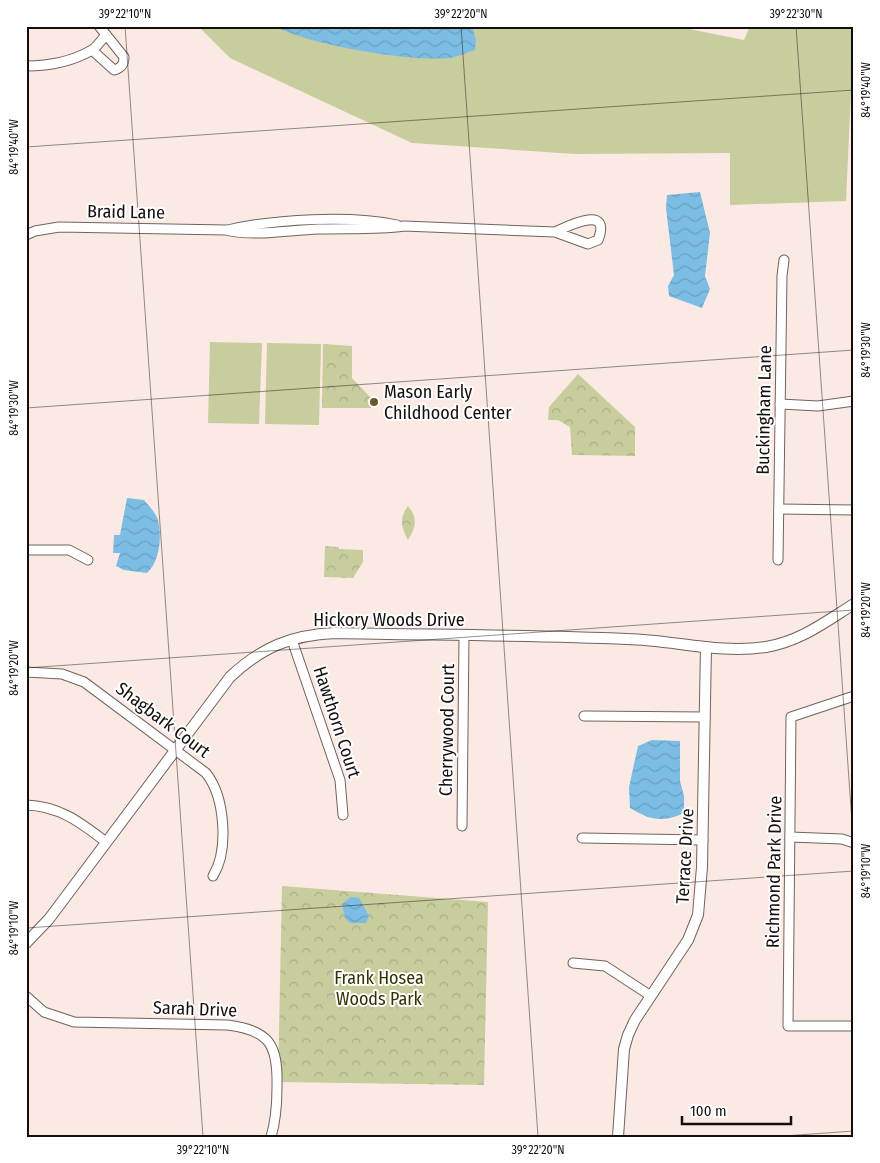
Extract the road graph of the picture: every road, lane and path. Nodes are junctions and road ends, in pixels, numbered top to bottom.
1 (99, 26) edge
2 (106, 34) junction
3 (92, 50) junction
4 (26, 66) edge
5 (555, 232) junction
6 (26, 235) edge
7 (784, 260) dead end
8 (854, 401) edge
9 (780, 404) junction
10 (779, 509) junction
11 (854, 510) edge
12 (26, 550) edge
13 (88, 560) dead end
14 (778, 560) dead end
15 (854, 604) edge
16 (464, 636) junction
17 (292, 640) junction
18 (706, 647) junction
19 (26, 672) edge
20 (854, 696) edge
21 (584, 716) dead end
22 (705, 718) junction
23 (176, 750) junction
24 (26, 805) edge
25 (344, 816) dead end
26 (462, 826) dead end
27 (790, 837) junction
28 (582, 838) dead end
29 (703, 840) junction
30 (106, 842) junction
31 (854, 843) edge
32 (213, 876) dead end
33 (26, 943) edge
34 (573, 964) dead end
35 (26, 996) edge
36 (650, 996) junction
37 (854, 1026) edge
38 (271, 1137) edge
39 (618, 1137) edge

1 - 2 street
2 - 3 street
2 - 3 street
3 - 4 street
5 - 5 street, Braid Lane
5 - 6 street, Braid Lane
7 - 9 street, Buckingham Lane
8 - 9 street
9 - 10 street, Buckingham Lane
10 - 11 street
10 - 14 street, Buckingham Lane
12 - 13 street
15 - 18 street, Hickory Woods Drive
16 - 17 street, Hickory Woods Drive
16 - 18 street, Hickory Woods Drive
16 - 26 street, Cherrywood Court
17 - 23 street, Hickory Woods Drive
17 - 25 street, Hawthorn Court
18 - 22 street, Terrace Drive
19 - 23 street, Shagbark Court
20 - 27 street, Richmond Park Drive
21 - 22 street
22 - 29 street, Terrace Drive
23 - 30 street, Hickory Woods Drive
23 - 32 street, Shagbark Court
24 - 30 street
27 - 31 street
27 - 37 street, Richmond Park Drive
28 - 29 street
29 - 36 street, Terrace Drive
30 - 33 street, Hickory Woods Drive
34 - 36 street
35 - 38 street, Sarah Drive
36 - 39 street, Terrace Drive

